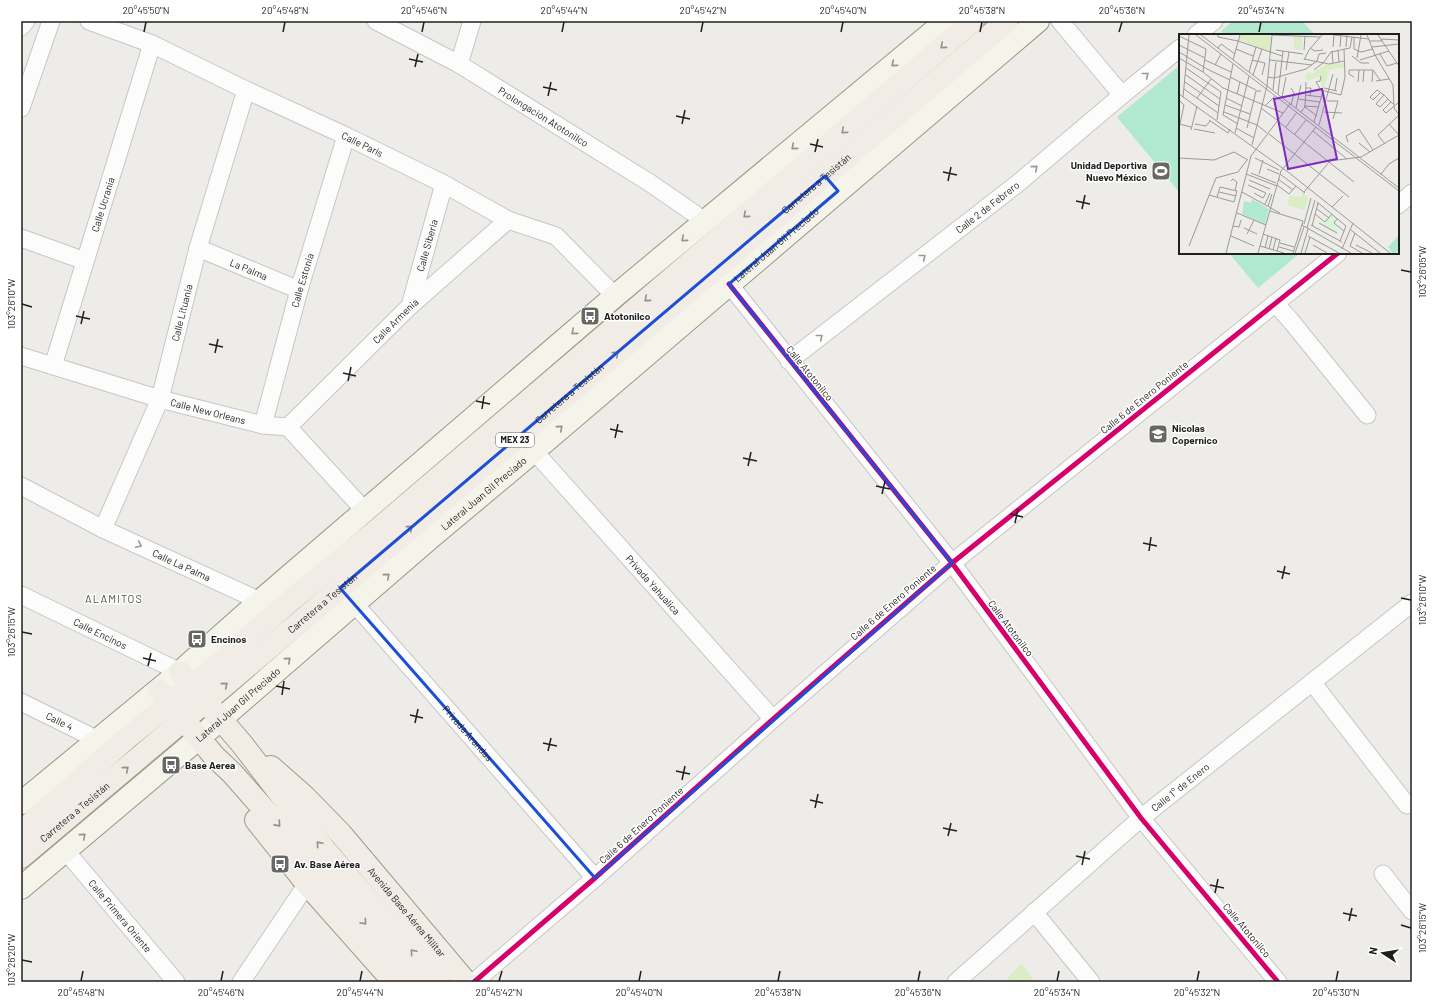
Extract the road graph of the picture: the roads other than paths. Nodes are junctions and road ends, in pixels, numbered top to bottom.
1 (26, 21) edge
2 (51, 21) edge
3 (89, 21) edge
4 (376, 21) edge
5 (472, 21) edge
6 (946, 21) edge
7 (973, 21) edge
8 (1007, 21) edge
9 (1038, 21) edge
10 (1060, 21) edge
11 (1214, 21) edge
12 (21, 27) edge
13 (1197, 34) edge
14 (152, 44) junction
15 (1179, 49) edge
16 (459, 64) junction
17 (246, 90) junction
18 (1122, 95) junction
19 (21, 108) edge
20 (346, 136) junction
21 (832, 183) junction
22 (444, 184) junction
23 (1412, 193) edge
24 (1399, 203) edge
25 (508, 220) junction
26 (704, 223) junction
27 (21, 238) edge
28 (198, 248) junction
29 (1337, 254) edge
30 (85, 261) junction
31 (729, 284) junction
32 (299, 290) junction
33 (615, 296) junction
34 (1275, 303) junction
35 (410, 306) junction
36 (21, 356) edge
37 (790, 361) junction
38 (53, 366) junction
39 (160, 400) junction
40 (1367, 415) dead end
41 (263, 425) junction
42 (288, 427) junction
43 (534, 451) junction
44 (21, 486) edge
45 (365, 510) junction
46 (103, 529) junction
47 (952, 563) junction
48 (340, 588) junction
49 (21, 595) edge
50 (260, 601) junction
51 (1412, 603) edge
52 (354, 604) junction
53 (1312, 682) junction
54 (192, 687) junction
55 (21, 702) edge
56 (171, 704) junction
57 (773, 718) junction
58 (220, 719) junction
59 (200, 738) junction
60 (98, 740) junction
61 (242, 744) junction
62 (214, 756) junction
63 (21, 803) edge
64 (1407, 805) dead end
65 (1141, 818) junction
66 (21, 832) edge
67 (66, 850) junction
68 (21, 857) edge
69 (1383, 874) dead end
70 (595, 878) junction
71 (307, 884) junction
72 (21, 888) edge
73 (1412, 911) edge
74 (1034, 912) junction
75 (176, 982) edge
76 (241, 982) edge
77 (394, 982) edge
78 (416, 982) edge
79 (439, 982) edge
80 (466, 982) edge
81 (474, 982) edge
82 (956, 982) edge
83 (1090, 982) edge
84 (1278, 982) edge

1 - 12 street
2 - 19 street
3 - 14 street, Calle París
4 - 16 street, Prolongación Atotonilco
5 - 16 street
6 -> 26 main road
7 -> 54 main road, Carretera a Tesistán / MEX 23
8 - 21 main road, Carretera a Tesistán / MEX 23
9 - 21 main road, Lateral Juan Gil Preciado
10 - 18 street
11 - 13 street
14 - 17 street, Calle París
14 - 30 street, Calle Ucrania
18 -> 15 street, Calle 2 de Febrero
16 - 26 street, Prolongación Atotonilco
17 - 20 street, Calle París
17 - 28 street, Calle Lituania
37 -> 18 street, Calle 2 de Febrero
20 - 22 street, Calle París
20 - 32 street, Calle Estonia
21 - 31 main road, Lateral Juan Gil Preciado
48 -> 21 main road, Carretera a Tesistán / MEX 23
22 - 25 street, Calle París
22 - 35 street, Calle Siberia
23 - 24 street
25 - 33 street, Calle París
25 - 35 street, Calle Armenia
26 -> 33 main road
27 - 30 street
28 - 32 street, La Palma
28 - 39 street, Calle Lituania
29 - 34 street, Calle 6 de Enero Poniente
30 - 38 street, Calle Ucrania
31 - 37 street, Calle Atotonilco
43 -> 31 main road, Lateral Juan Gil Preciado
32 - 41 street, Calle Estonia
33 -> 45 main road
34 - 40 street
34 - 47 street, Calle 6 de Enero Poniente
35 - 42 street, Calle Armenia
36 - 38 street, Calle New Orleans
37 - 47 street, Calle Atotonilco
38 - 39 street, Calle New Orleans
39 - 41 street, Calle New Orleans
39 - 46 street, Calle Lituania
41 - 42 street, Calle New Orleans
42 - 45 street
52 -> 43 main road, Lateral Juan Gil Preciado
43 - 57 street, Privada Yahualica
44 - 46 street, Calle La Palma
45 - 50 main road
46 -> 50 street, Calle La Palma
47 - 57 street, Calle 6 de Enero Poniente
47 - 65 street, Calle Atotonilco
48 - 52 street, Privada Arandas
54 -> 48 main road, Carretera a Tesistán / MEX 23
49 - 54 street, Calle Encinos
50 - 54 main road
51 - 53 street, Calle 1° de Enero
58 -> 52 main road, Lateral Juan Gil Preciado
52 - 70 street, Privada Arandas
53 - 64 street
53 - 65 street, Calle 1° de Enero
54 - 56 main road, Carretera a Tesistán / MEX 23
54 - 58 main road, Avenida Base Aérea Militar
55 - 60 street, Calle 4
56 - 59 main road
56 - 60 main road
56 - 66 main road, Carretera a Tesistán / MEX 23
68 -> 56 main road, Carretera a Tesistán / MEX 23
57 - 70 street, Calle 6 de Enero Poniente
58 - 59 main road, Lateral Juan Gil Preciado
58 - 61 main road, Avenida Base Aérea Militar
59 - 62 main road
67 -> 59 main road, Lateral Juan Gil Preciado
60 - 63 main road
79 -> 61 main road, Avenida Base Aérea Militar
61 - 80 main road, Avenida Base Aérea Militar
62 - 71 main road
62 -> 78 main road
65 - 74 street, Calle 1° de Enero
65 - 84 street, Calle Atotonilco
67 - 72 main road, Lateral Juan Gil Preciado
67 - 75 street, Calle Primera Oriente
69 - 73 street
70 - 81 street, Calle 6 de Enero Poniente
71 - 76 street
71 - 77 main road
74 - 82 street, Calle 1° de Enero
74 - 83 street

